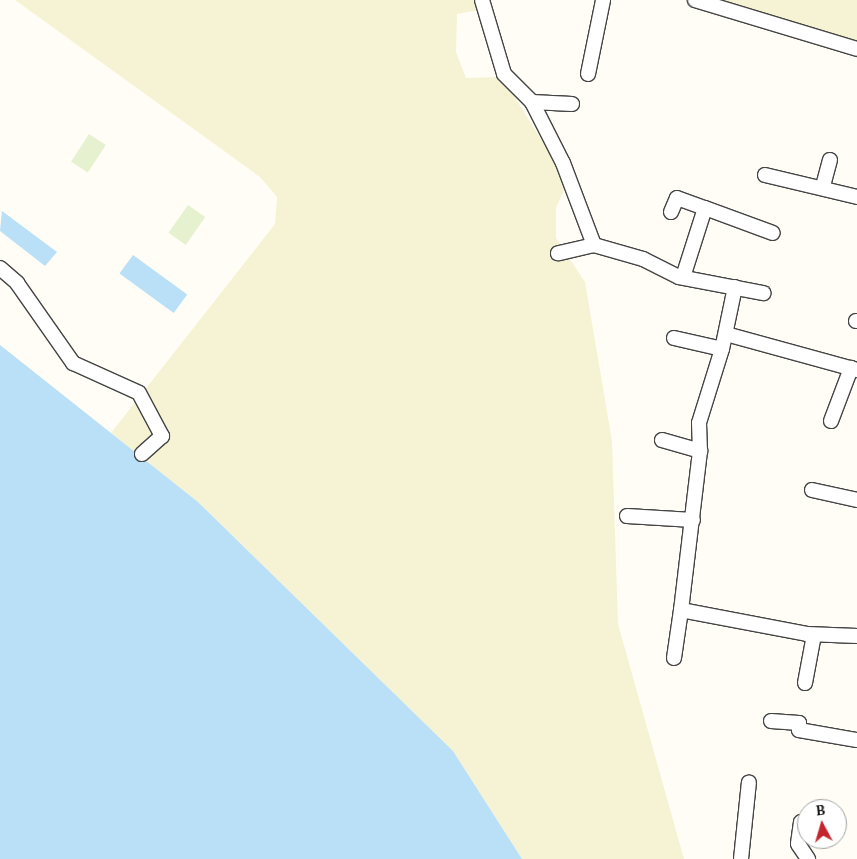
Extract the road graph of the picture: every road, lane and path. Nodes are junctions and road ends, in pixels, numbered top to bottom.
1 (482, 0) edge
2 (604, 0) edge
3 (694, 0) edge
4 (857, 49) edge
5 (588, 74) dead end
6 (532, 102) junction
7 (572, 104) dead end
8 (830, 160) dead end
9 (765, 174) dead end
10 (823, 186) junction
11 (857, 197) edge
12 (705, 208) junction
13 (671, 212) dead end
14 (773, 233) dead end
15 (594, 245) junction
16 (558, 252) dead end
17 (0, 268) edge
18 (683, 277) junction
19 (735, 287) junction
20 (762, 293) dead end
21 (726, 334) junction
22 (674, 338) dead end
23 (722, 349) junction
24 (854, 369) edge
25 (831, 422) dead end
26 (662, 440) dead end
27 (700, 451) junction
28 (142, 454) dead end
29 (812, 490) dead end
30 (857, 500) edge
31 (627, 516) dead end
32 (693, 520) junction
33 (681, 610) junction
34 (814, 635) junction
35 (857, 636) edge
36 (674, 658) dead end
37 (805, 684) dead end
38 (771, 721) dead end
39 (857, 740) edge
40 (749, 782) dead end
41 (741, 859) edge

1 - 6 street
2 - 5 street
3 - 4 street
6 - 7 street
6 - 15 street
8 - 10 street
9 - 10 street
10 - 11 street
12 - 13 street
12 - 14 street
12 - 18 street
15 - 16 street
15 - 18 street
17 - 28 street
18 - 19 street
19 - 20 street
19 - 21 street
21 - 23 street
21 - 24 street
22 - 23 street
23 - 27 street
24 - 25 street
26 - 27 street
27 - 32 street
29 - 30 street
31 - 32 street
32 - 33 street
33 - 34 street
33 - 36 street
34 - 35 street
34 - 37 street
38 - 39 street
40 - 41 street

